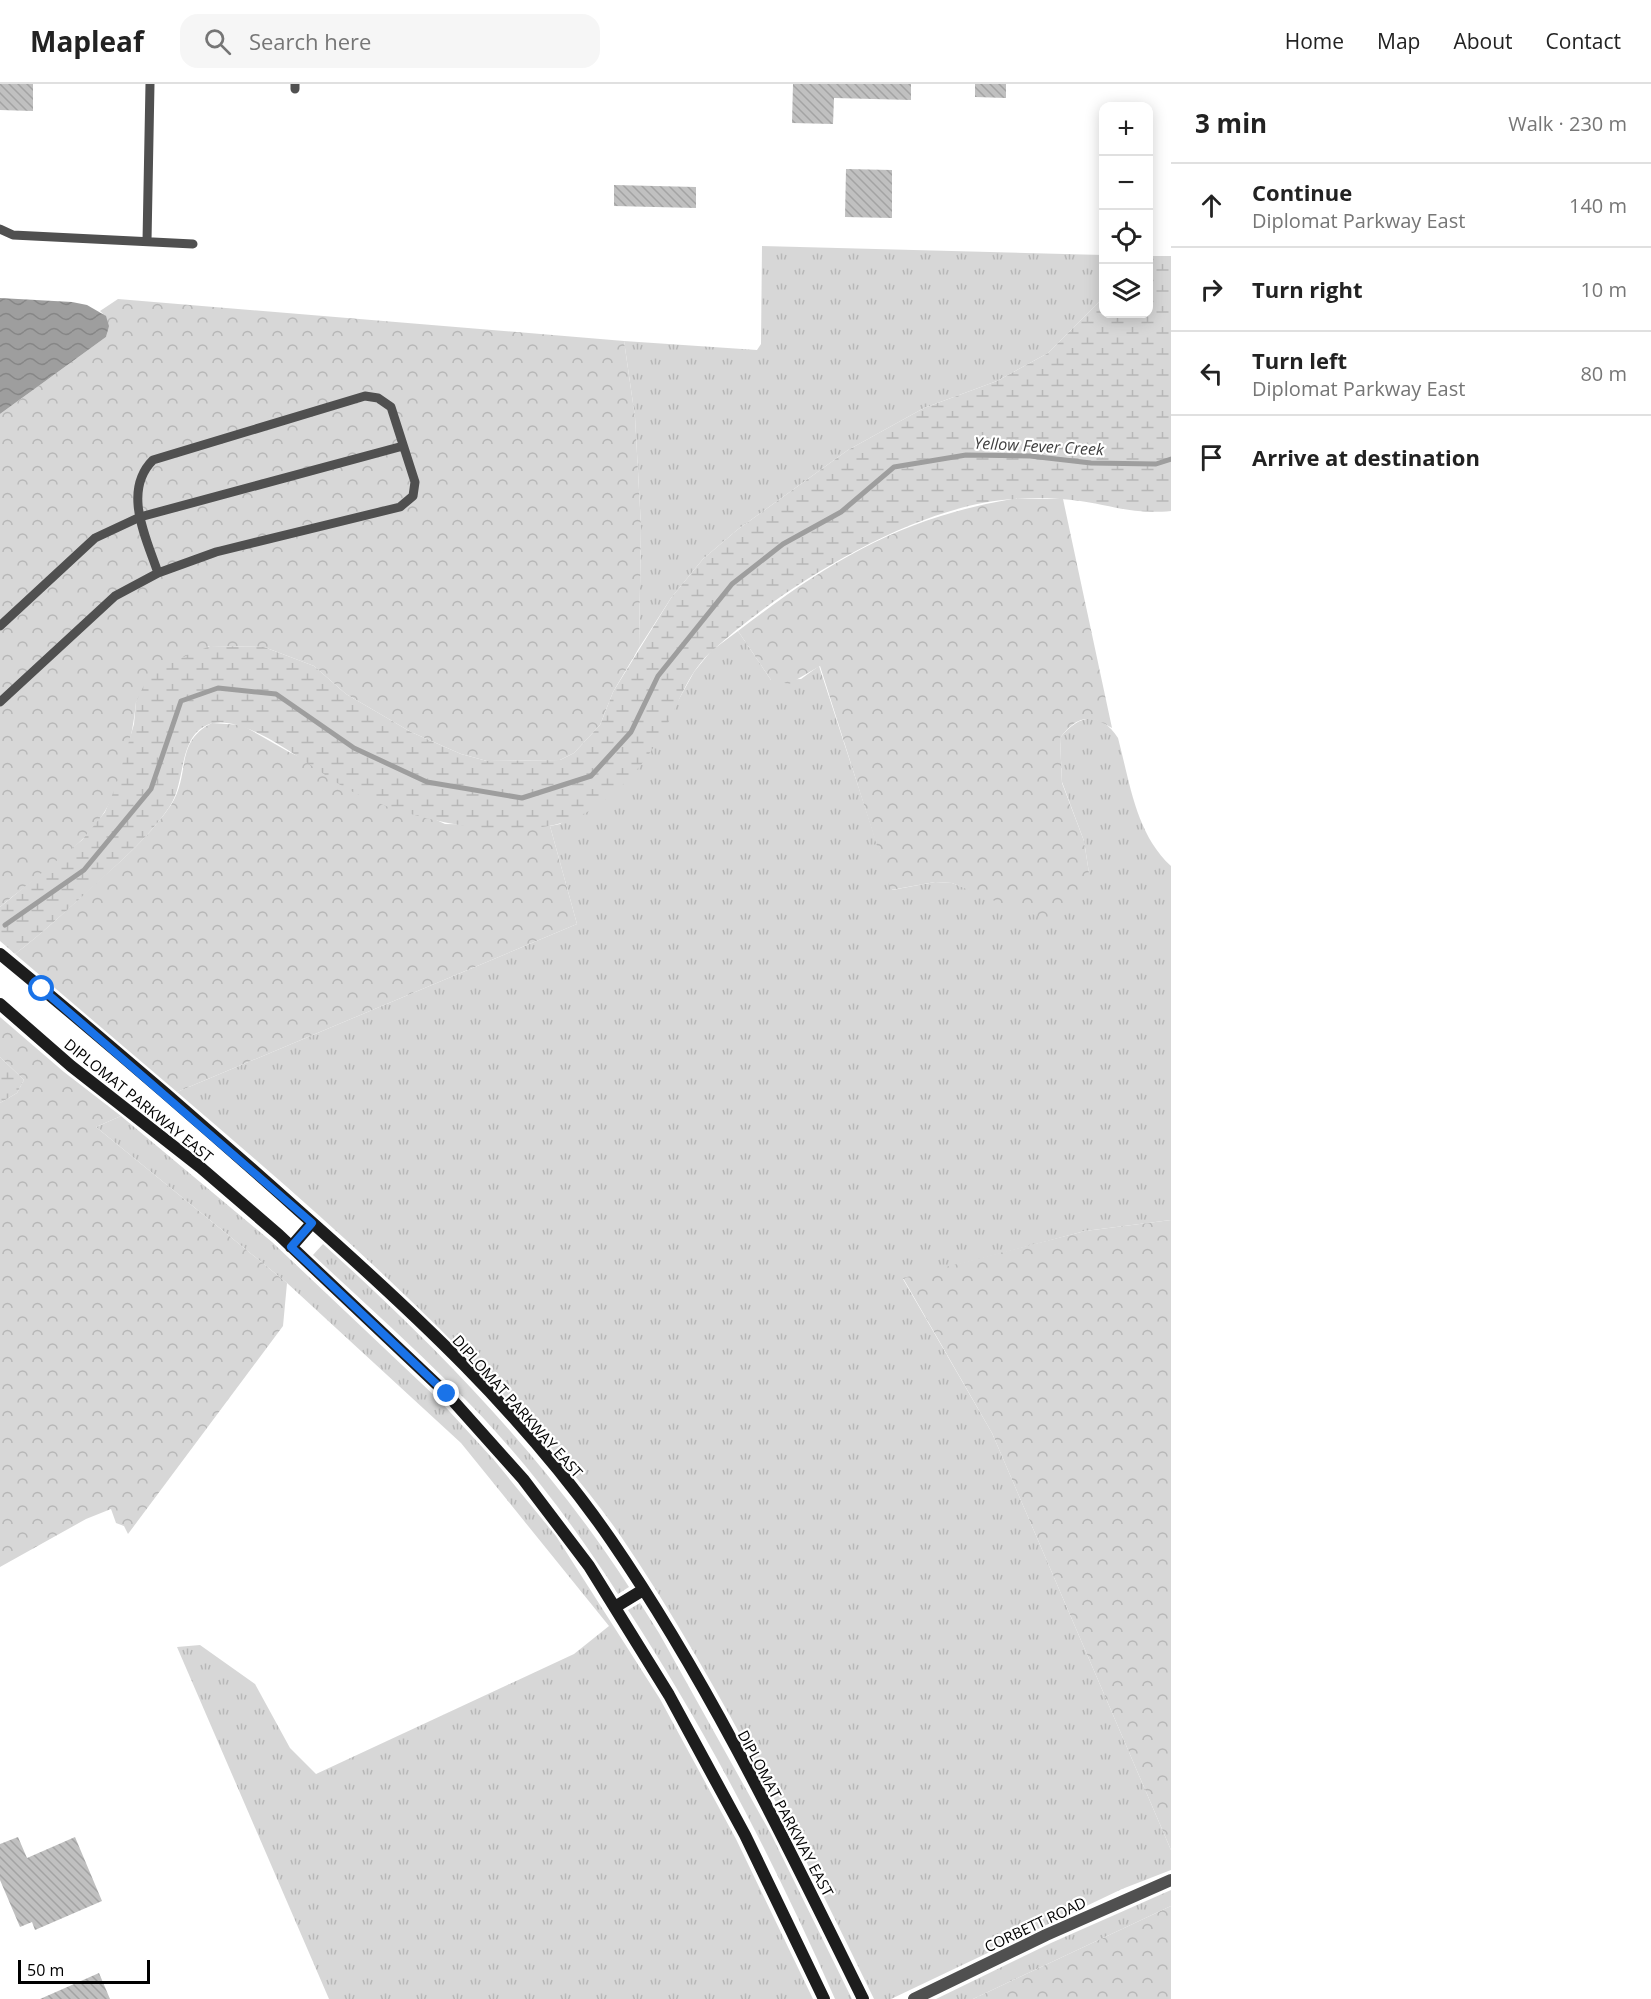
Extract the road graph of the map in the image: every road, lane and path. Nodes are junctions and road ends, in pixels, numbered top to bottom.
1 (150, 84) edge
2 (0, 229) edge
3 (147, 241) junction
4 (193, 244) dead end
5 (404, 446) junction
6 (140, 517) junction
7 (158, 573) junction
8 (0, 626) edge
9 (0, 702) edge
10 (0, 954) edge
11 (0, 1004) edge
12 (312, 1223) junction
13 (291, 1247) junction
14 (643, 1590) junction
15 (615, 1607) junction
16 (1171, 1880) edge
17 (824, 1999) edge
18 (863, 1999) edge
19 (914, 1999) edge

1 - 3 lane
2 - 3 lane
3 - 4 lane
5 - 6 lane
5 - 6 lane
5 - 7 lane
6 - 7 lane
6 - 8 lane
7 - 9 lane
10 - 12 main road, DIPLOMAT PARKWAY EAST
11 - 13 main road, DIPLOMAT PARKWAY EAST
12 - 13 main road
12 - 14 main road, DIPLOMAT PARKWAY EAST
13 - 15 main road, DIPLOMAT PARKWAY EAST
14 - 15 main road
14 - 18 main road, DIPLOMAT PARKWAY EAST
15 - 17 main road, DIPLOMAT PARKWAY EAST
16 - 19 street, CORBETT ROAD

